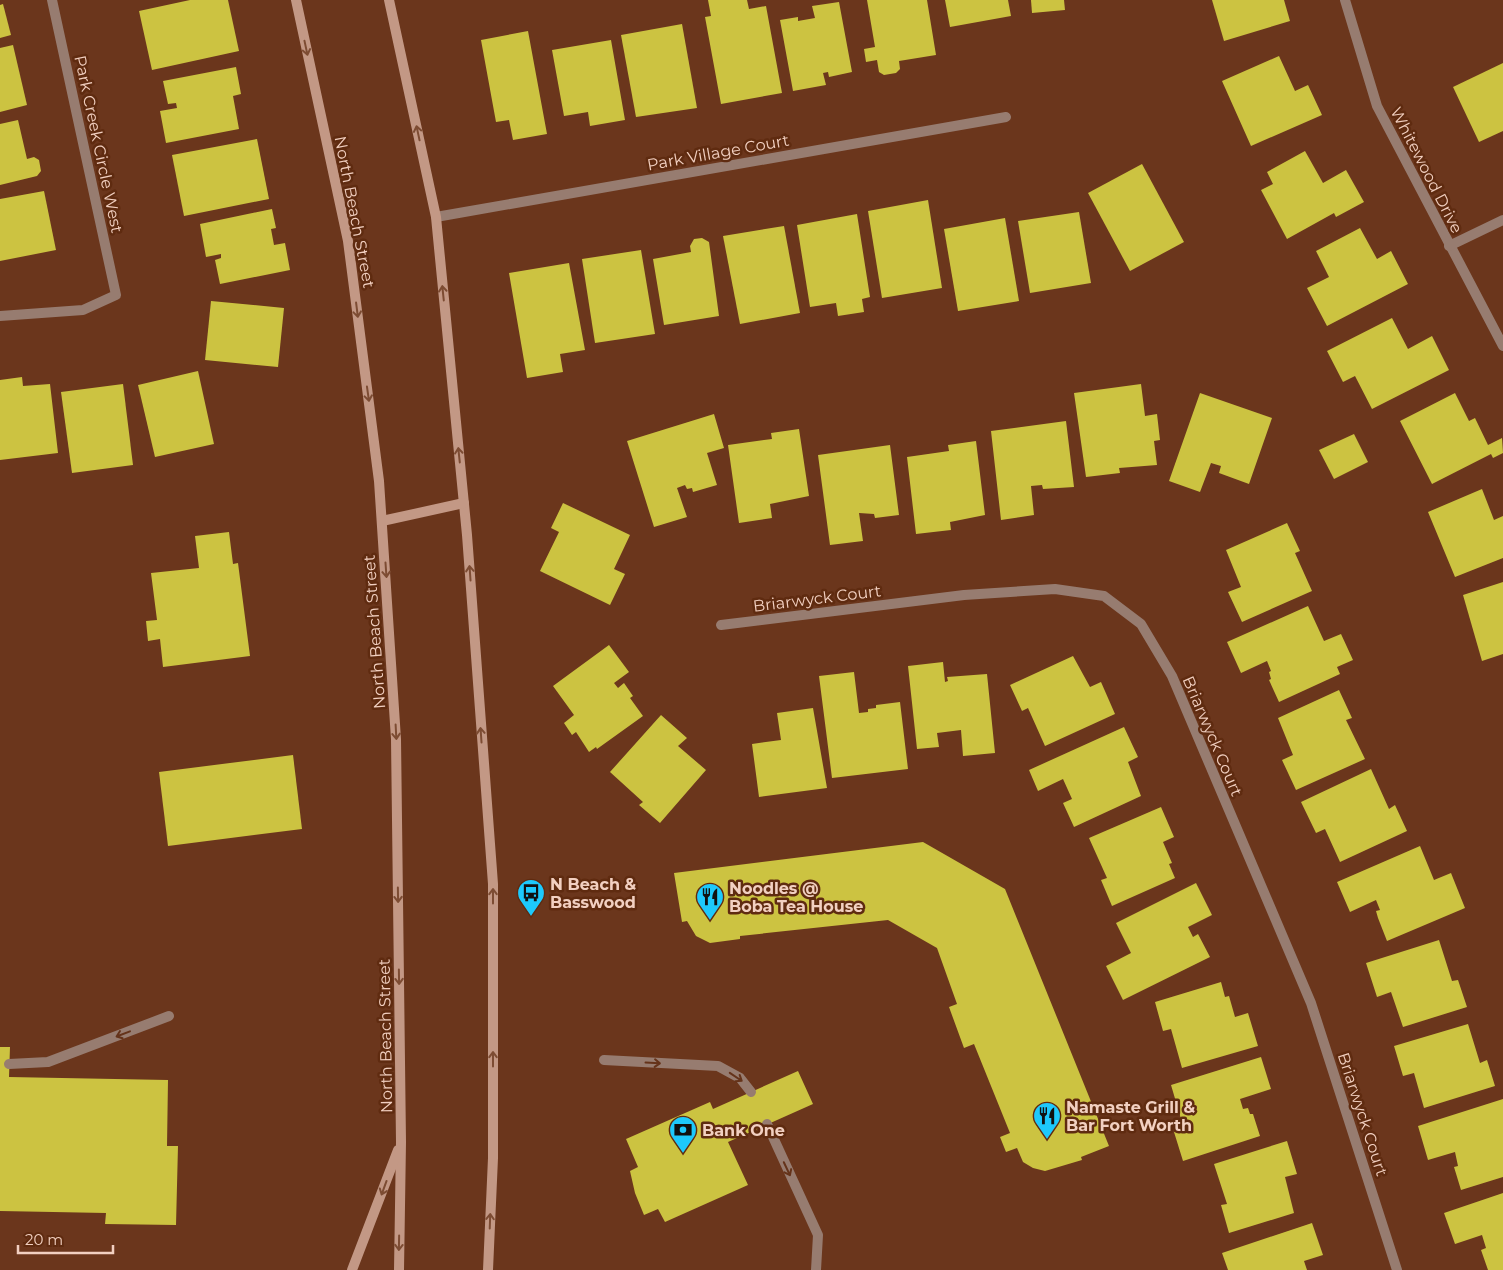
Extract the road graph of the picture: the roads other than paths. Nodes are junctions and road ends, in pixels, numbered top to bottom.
1 (52, 0) edge
2 (296, 0) edge
3 (389, 0) edge
4 (1345, 0) edge
5 (1006, 117) dead end
6 (436, 217) junction
7 (1503, 220) edge
8 (1449, 246) junction
9 (0, 316) edge
10 (1503, 346) edge
11 (464, 503) junction
12 (382, 521) junction
13 (721, 625) dead end
14 (169, 1016) dead end
15 (604, 1060) dead end
16 (9, 1064) dead end
17 (751, 1092) dead end
18 (767, 1124) dead end
19 (401, 1142) junction
20 (352, 1270) edge
21 (399, 1270) edge
22 (488, 1270) edge
23 (816, 1270) edge
24 (1397, 1270) edge

1 - 9 street, Park Creek Circle West
2 -> 12 main road, North Beach Street
6 -> 3 main road
4 - 8 street, Whitewood Drive
5 - 6 street, Park Village Court
11 -> 6 main road
7 - 8 street
8 - 10 street, Whitewood Drive
11 - 12 main road
22 -> 11 main road
12 -> 19 main road, North Beach Street
13 - 24 street, Briarwyck Court
14 -> 16 street
15 -> 17 street
18 -> 23 street
19 -> 20 main road
19 -> 21 main road, North Beach Street

